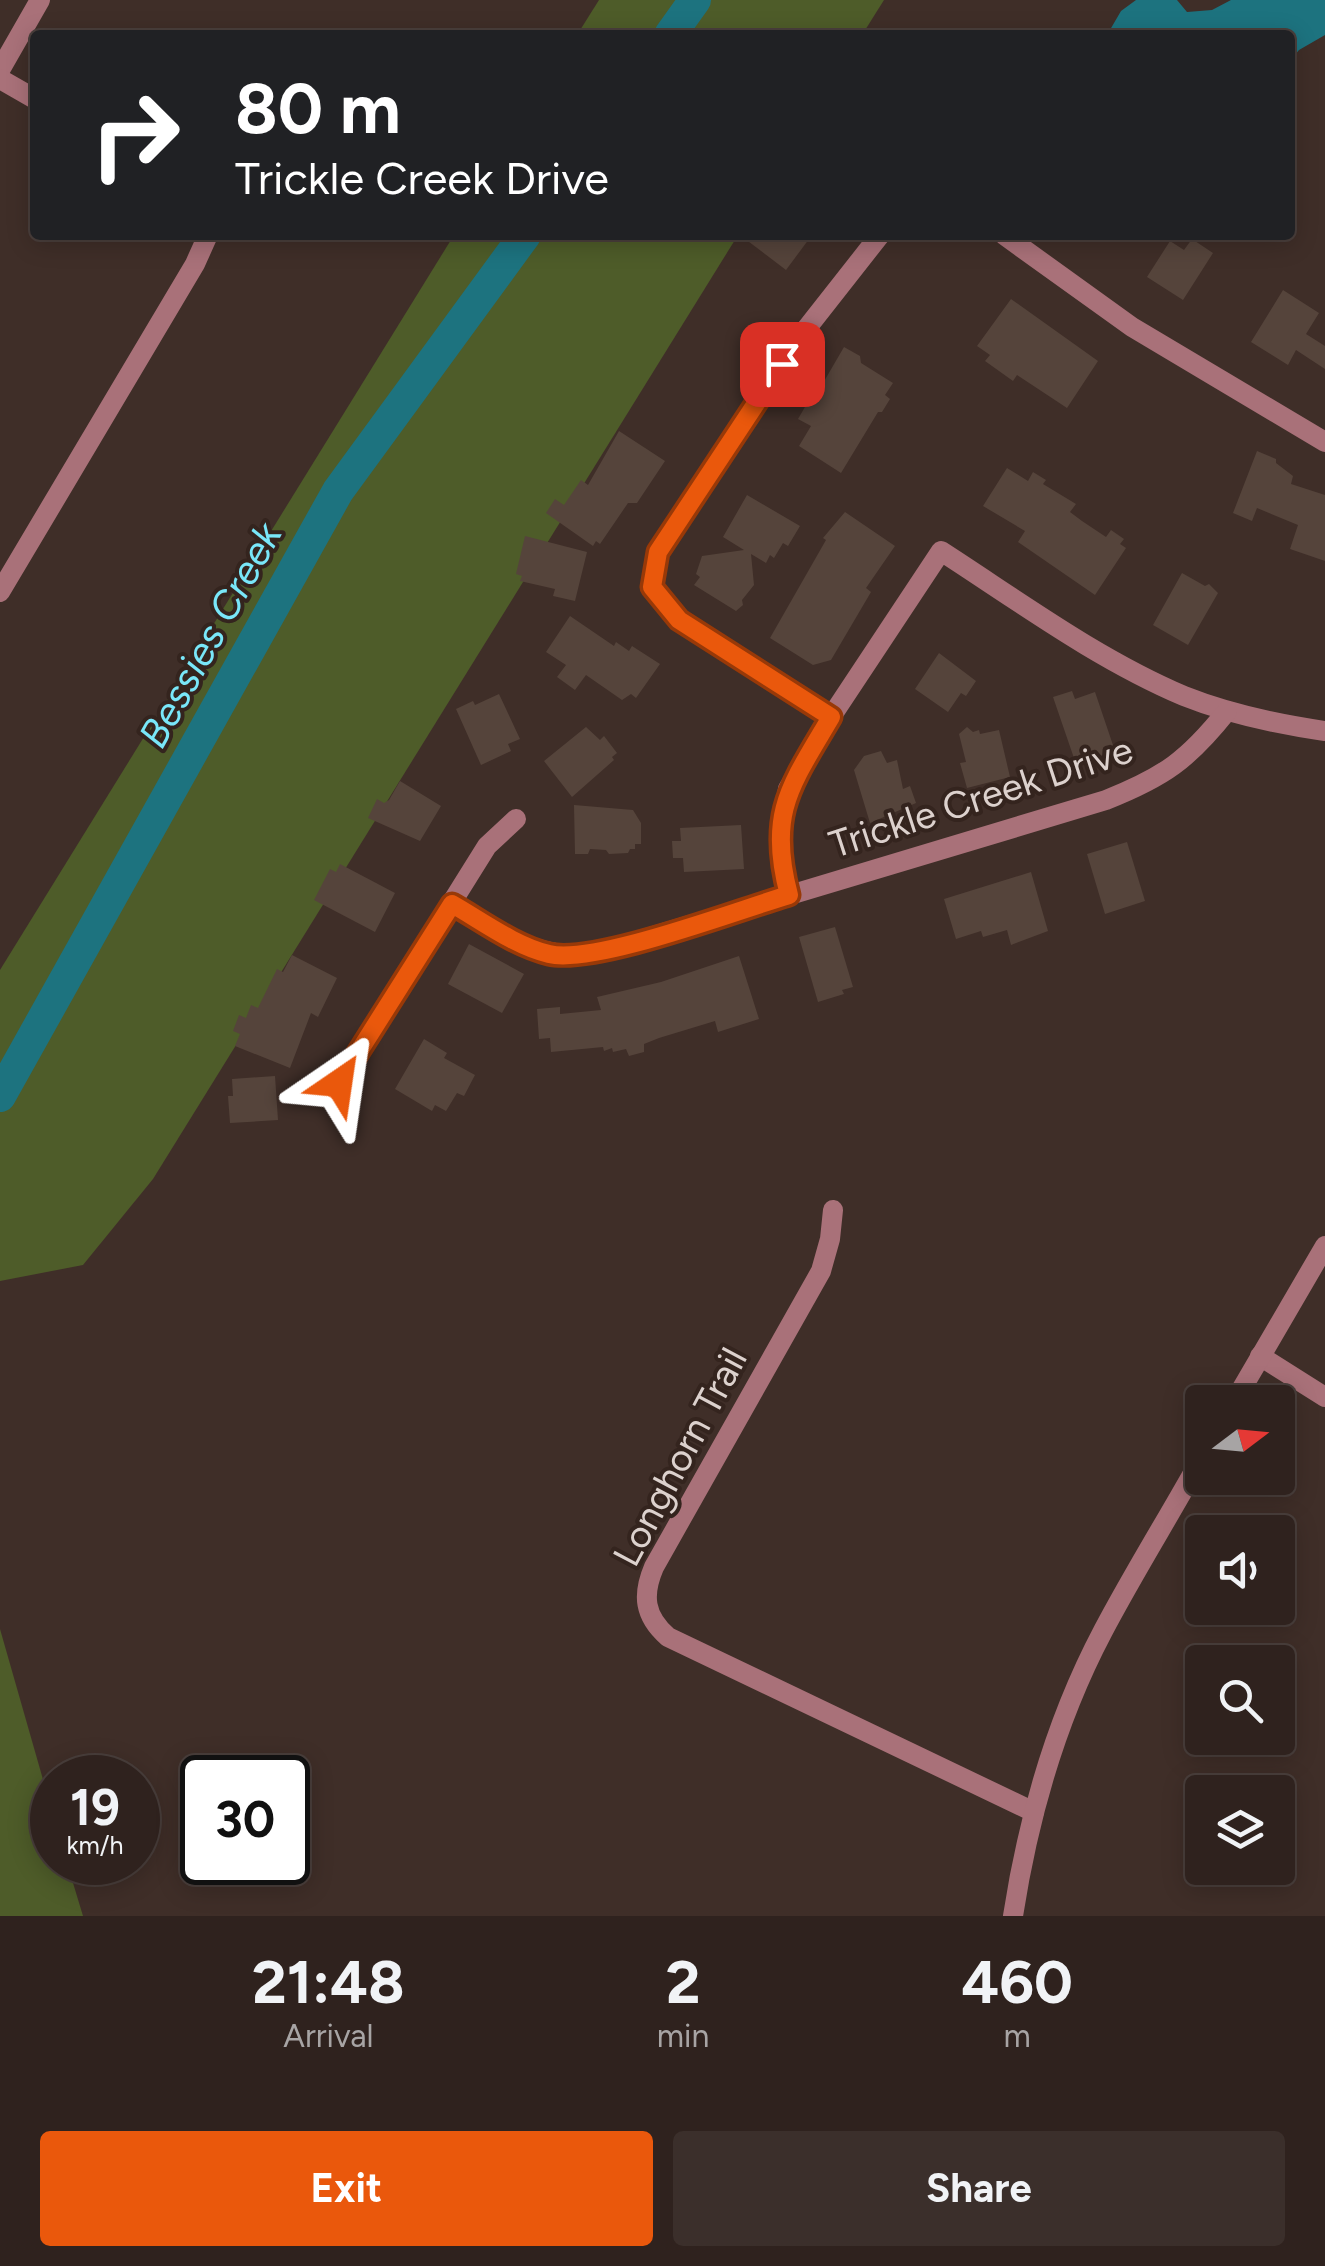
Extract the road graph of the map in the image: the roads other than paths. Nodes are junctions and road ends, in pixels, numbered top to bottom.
1 (40, 0) edge
2 (0, 70) edge
3 (0, 79) edge
4 (30, 96) edge
5 (206, 240) edge
6 (876, 240) edge
7 (1011, 240) edge
8 (1325, 442) edge
9 (0, 592) edge
10 (1227, 711) junction
11 (831, 717) junction
12 (1325, 732) edge
13 (516, 819) dead end
14 (789, 895) junction
15 (452, 904) junction
16 (339, 1083) dead end
17 (833, 1210) dead end
18 (1325, 1246) edge
19 (1260, 1356) junction
20 (1244, 1385) edge
21 (1325, 1397) edge
22 (1185, 1487) edge
23 (1034, 1812) junction
24 (1014, 1916) edge

1 - 2 street
3 - 4 street
5 - 9 street
6 - 11 street
7 - 8 street
10 - 11 street
10 - 12 street
10 - 14 street, Trickle Creek Drive
11 - 14 street
13 - 15 street
14 - 15 street, Trickle Creek Drive
15 - 16 street
17 - 23 street, Longhorn Trail
18 - 19 street
19 - 20 street
19 - 21 street
22 - 23 street
23 - 24 street

